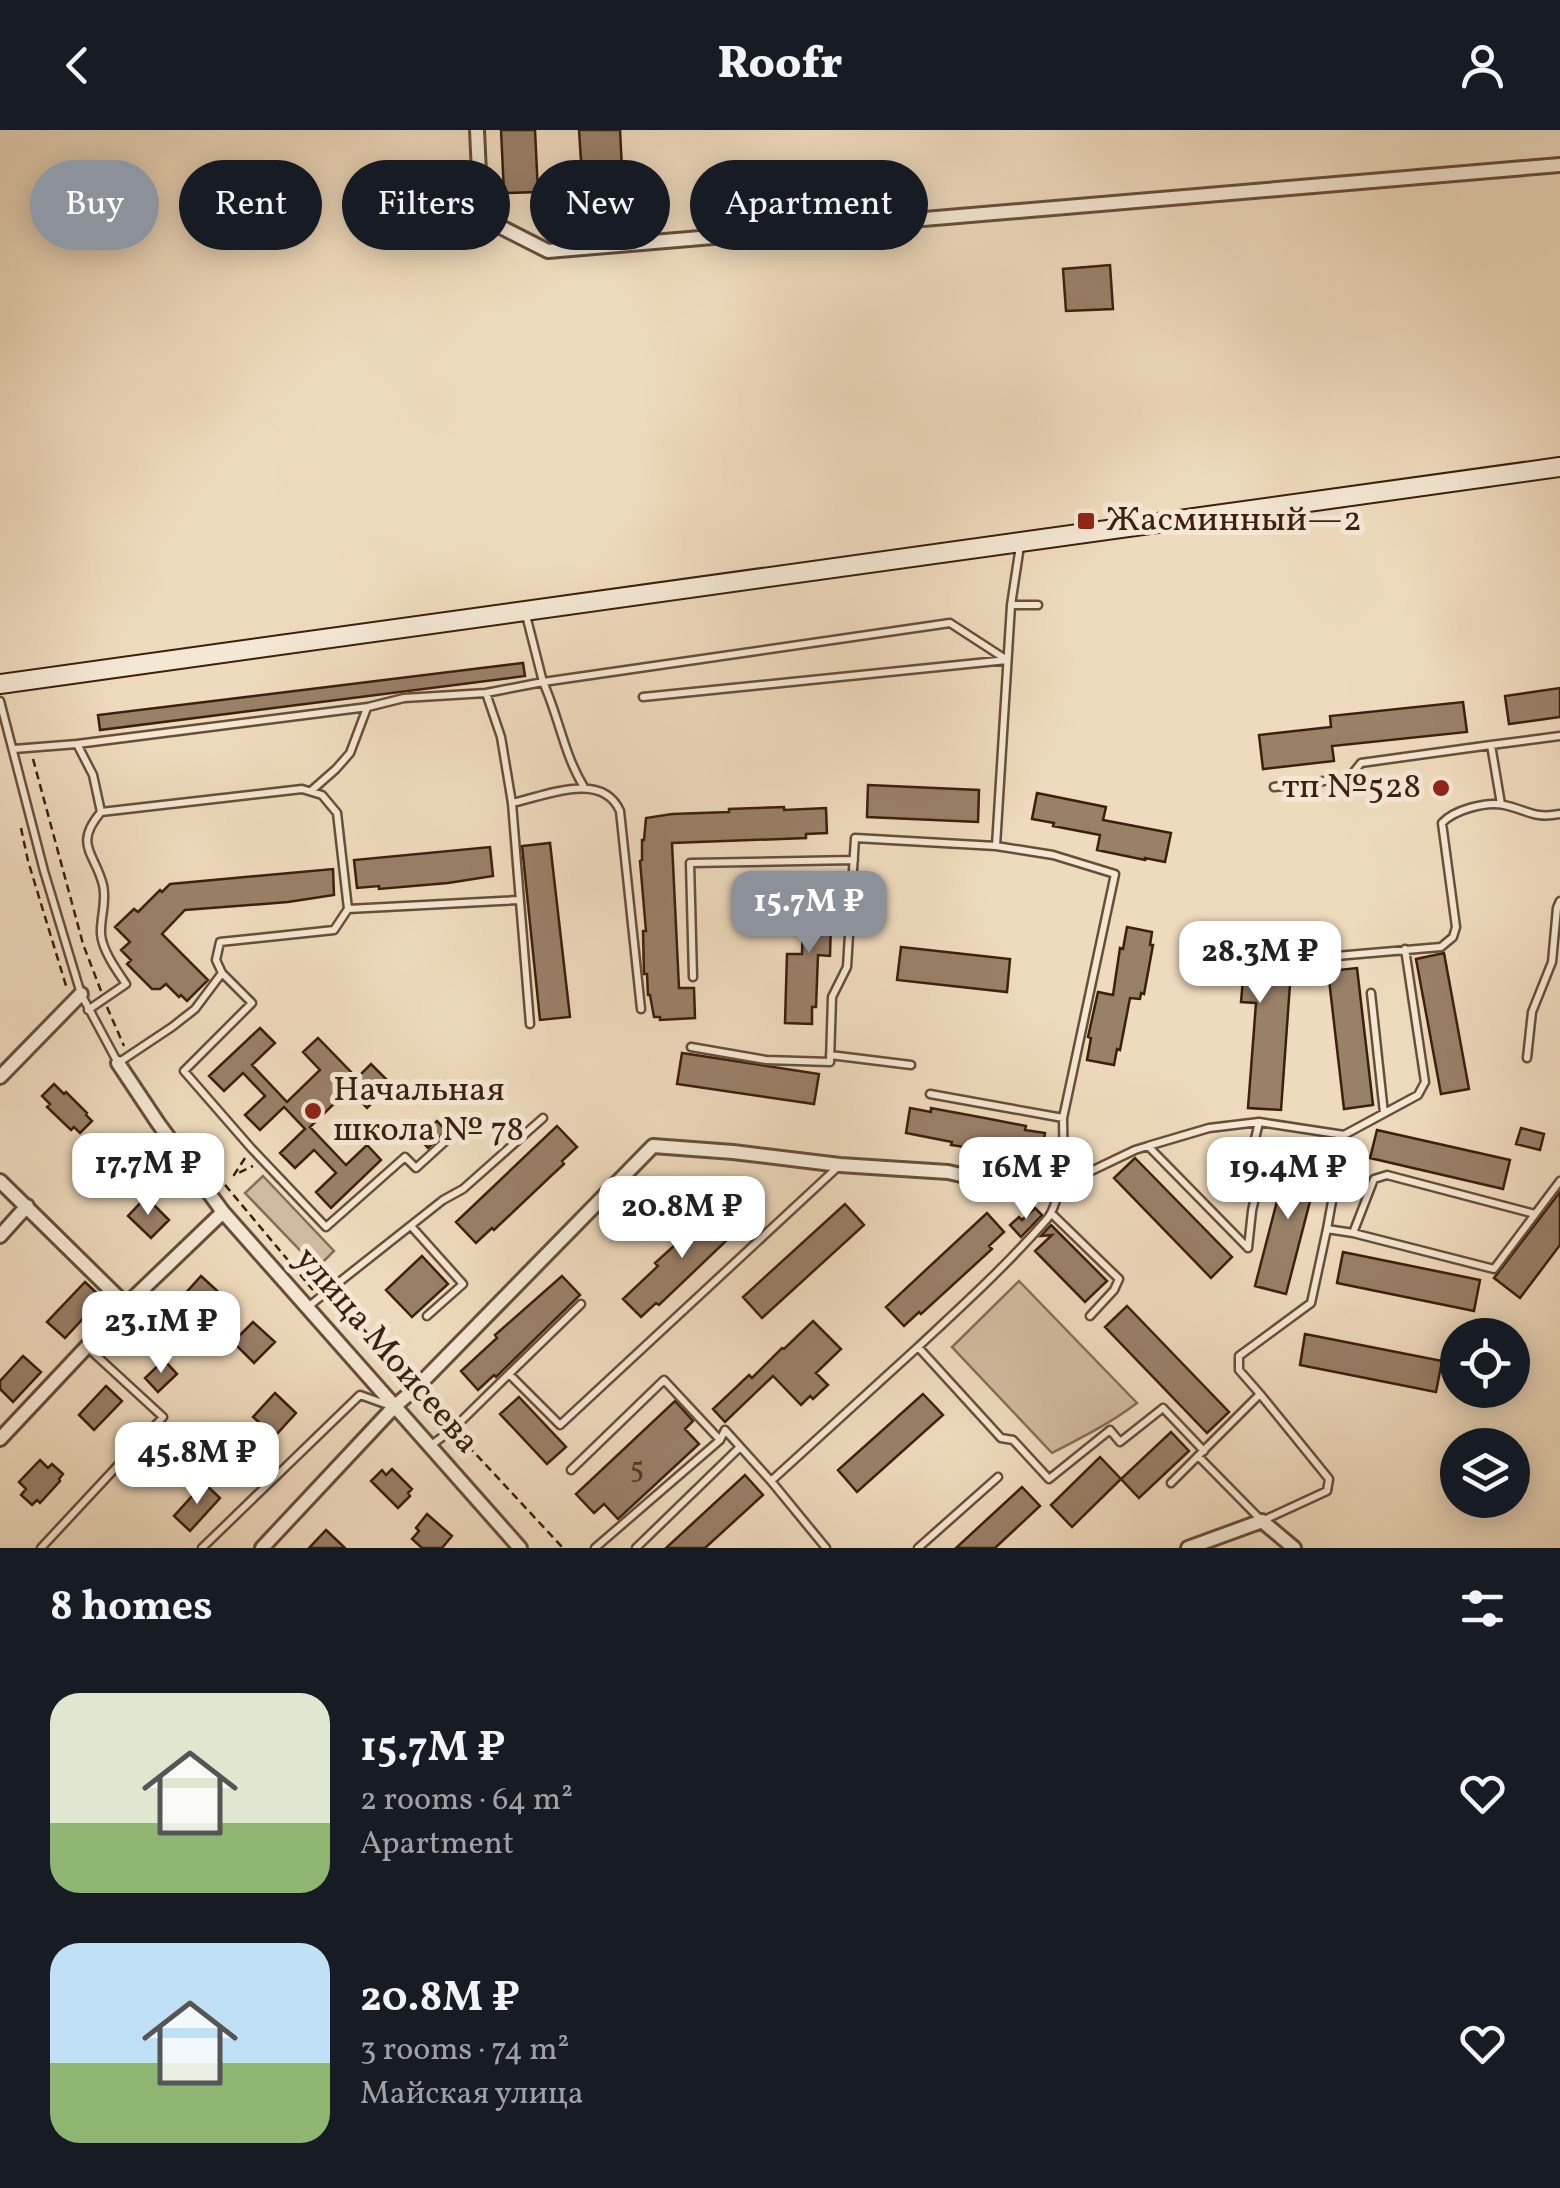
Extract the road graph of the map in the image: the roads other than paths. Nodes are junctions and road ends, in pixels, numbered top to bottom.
1 (477, 130) edge
2 (1560, 165) edge
3 (1560, 466) edge
4 (1021, 540) junction
5 (1011, 604) junction
6 (1038, 604) dead end
7 (524, 609) junction
8 (1007, 660) junction
9 (542, 682) junction
10 (0, 684) edge
11 (486, 693) junction
12 (643, 698) dead end
13 (0, 701) edge
14 (368, 707) junction
15 (1560, 736) edge
16 (77, 744) junction
17 (1491, 745) junction
18 (14, 749) junction
19 (584, 788) junction
20 (1274, 788) dead end
21 (311, 792) junction
22 (512, 803) junction
23 (1502, 804) junction
24 (101, 812) junction
25 (1560, 814) edge
26 (996, 846) junction
27 (854, 860) junction
28 (518, 900) junction
29 (1560, 902) edge
30 (348, 909) junction
31 (1405, 949) junction
32 (1336, 956) dead end
33 (222, 973) junction
34 (693, 978) dead end
35 (81, 994) junction
36 (1371, 994) dead end
37 (641, 1009) dead end
38 (88, 1010) junction
39 (530, 1024) dead end
40 (691, 1046) dead end
41 (830, 1054) junction
42 (1528, 1058) dead end
43 (118, 1063) junction
44 (911, 1065) dead end
45 (0, 1076) edge
46 (930, 1094) dead end
47 (1384, 1113) junction
48 (542, 1118) dead end
49 (1064, 1118) junction
50 (1259, 1122) junction
51 (452, 1136) dead end
52 (1344, 1136) junction
53 (1148, 1146) junction
54 (840, 1165) junction
55 (0, 1181) edge
56 (1560, 1181) edge
57 (1061, 1188) junction
58 (28, 1206) junction
59 (224, 1212) junction
60 (1052, 1214) junction
61 (1535, 1214) junction
62 (411, 1226) junction
63 (1327, 1229) junction
64 (1354, 1233) junction
65 (0, 1236) edge
66 (581, 1304) dead end
67 (126, 1305) junction
68 (308, 1306) junction
69 (427, 1316) dead end
70 (1090, 1316) dead end
71 (918, 1346) junction
72 (88, 1348) junction
73 (510, 1374) junction
74 (1260, 1394) junction
75 (394, 1407) junction
76 (0, 1439) edge
77 (720, 1440) junction
78 (430, 1446) junction
79 (740, 1447) junction
80 (1201, 1454) junction
81 (570, 1470) dead end
82 (998, 1477) dead end
83 (771, 1481) junction
84 (1171, 1483) dead end
85 (1262, 1521) junction
86 (42, 1548) edge
87 (202, 1548) edge
88 (262, 1548) edge
89 (520, 1548) edge
90 (595, 1548) edge
91 (636, 1548) edge
92 (826, 1548) edge
93 (918, 1548) edge
94 (1188, 1548) edge
95 (1294, 1548) edge

1 - 2 street
3 - 4 main road
4 - 5 lane
4 - 7 main road
5 - 6 lane
5 - 8 lane
7 - 9 lane
7 - 10 main road
8 - 9 lane
8 - 12 lane
8 - 26 lane
9 - 11 lane
9 - 19 lane
11 - 14 lane
11 - 22 lane
13 - 18 lane, улица Моисеева
14 - 16 lane
14 - 21 lane
15 - 17 lane
16 - 18 lane
16 - 24 lane
17 - 20 lane
17 - 23 lane
18 - 35 lane, улица Моисеева
19 - 22 lane
19 - 37 lane
21 - 24 lane
21 - 30 lane
22 - 28 lane
23 - 25 lane
23 - 31 lane
24 - 38 lane
26 - 27 lane
26 - 49 lane
27 - 34 lane
27 - 41 lane
28 - 30 lane
28 - 39 lane
29 - 42 lane
30 - 33 lane
31 - 32 lane
31 - 47 lane
33 - 43 lane
33 - 51 lane
35 - 38 lane, улица Моисеева
35 - 45 street
36 - 47 lane
38 - 43 lane, улица Моисеева
40 - 41 lane
41 - 44 lane
43 - 59 street, улица Моисеева
46 - 49 lane
47 - 52 lane
48 - 62 lane
49 - 57 lane
50 - 52 lane
50 - 53 lane
50 - 53 lane
52 - 63 lane
53 - 57 lane
54 - 57 street
54 - 73 lane
54 - 75 street
55 - 58 street
56 - 61 lane
57 - 60 lane
58 - 65 street
58 - 67 street
59 - 67 street
59 - 68 street, улица Моисеева
60 - 70 lane
60 - 71 lane
61 - 64 lane
61 - 64 lane
62 - 68 lane
62 - 69 lane
63 - 64 lane
63 - 74 lane
66 - 73 lane
67 - 72 street
68 - 75 street, улица Моисеева
71 - 80 lane
71 - 83 lane
72 - 76 street
72 - 86 lane
73 - 78 lane
74 - 80 lane
74 - 85 lane
75 - 78 street, улица Моисеева
75 - 87 lane
75 - 88 street
77 - 79 lane
77 - 81 lane
77 - 90 lane
78 - 89 street, улица Моисеева
79 - 83 lane
79 - 91 lane
80 - 84 lane
80 - 85 lane
82 - 93 lane
83 - 92 lane
85 - 94 street
85 - 95 street

